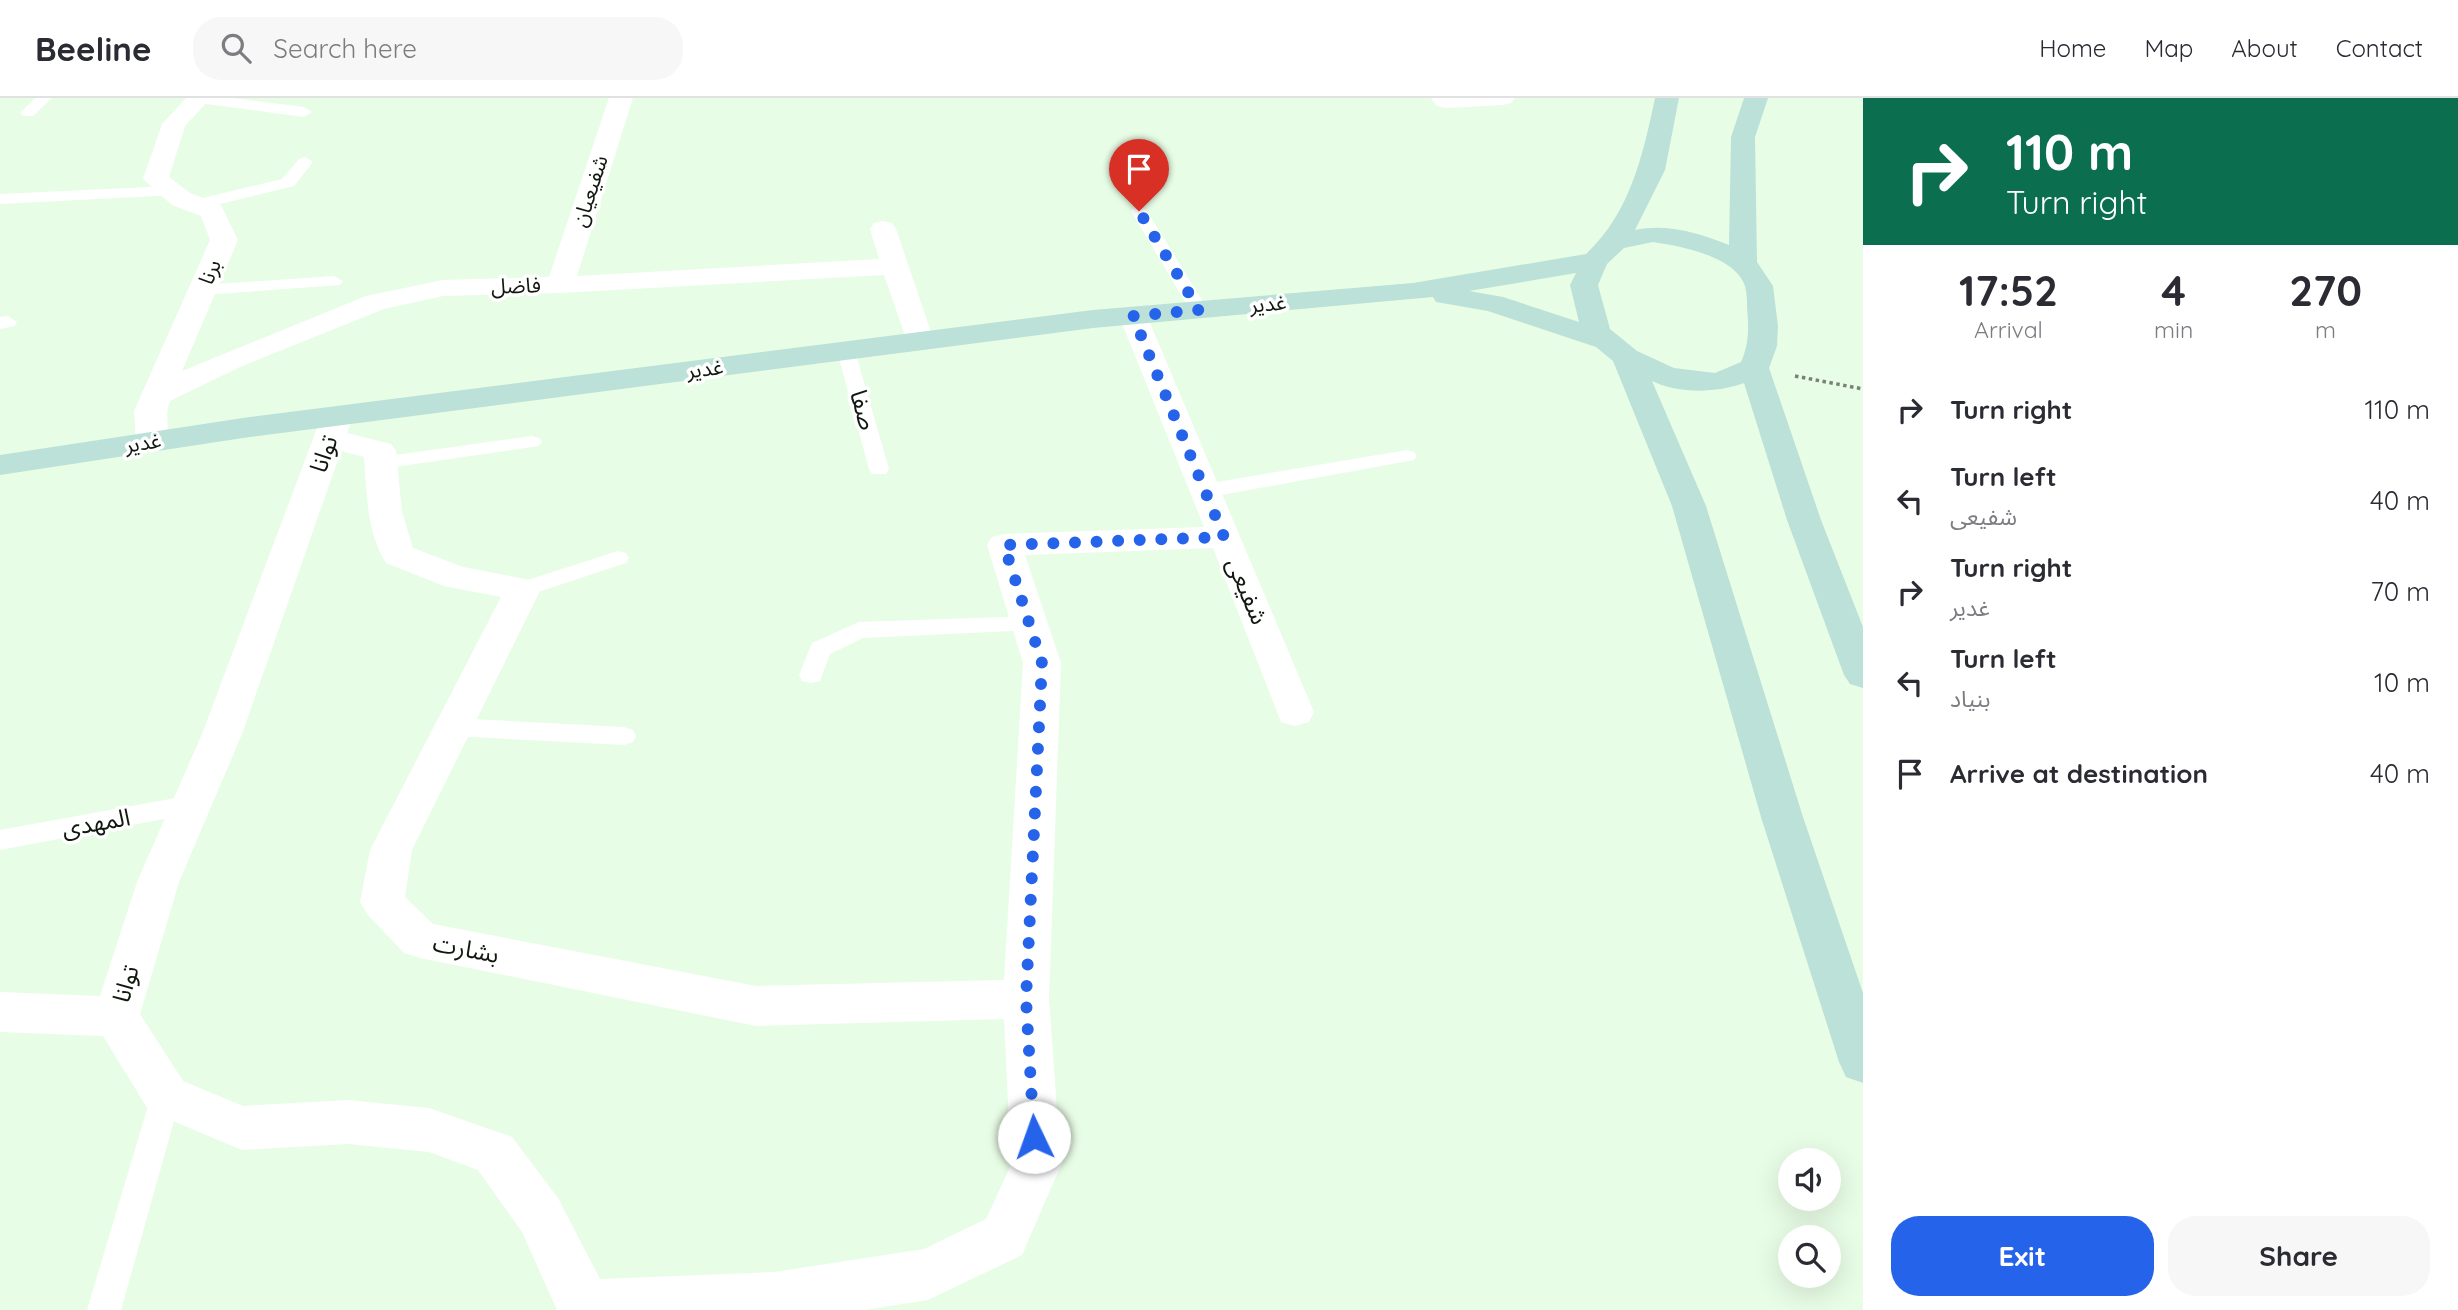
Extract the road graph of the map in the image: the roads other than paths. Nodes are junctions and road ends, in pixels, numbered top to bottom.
1 (44, 98) edge
2 (199, 98) edge
3 (621, 98) edge
4 (1503, 98) edge
5 (1667, 98) edge
6 (1756, 98) edge
7 (1444, 99) edge
8 (304, 112) dead end
9 (28, 113) dead end
10 (305, 163) dead end
11 (171, 191) junction
12 (0, 199) edge
13 (196, 205) junction
14 (1139, 211) dead end
15 (883, 229) dead end
16 (1605, 252) junction
17 (1743, 264) junction
18 (895, 266) junction
19 (334, 281) dead end
20 (560, 285) junction
21 (203, 290) junction
22 (1413, 292) junction
23 (1199, 310) junction
24 (1133, 316) junction
25 (919, 341) junction
26 (1617, 349) junction
27 (846, 351) junction
28 (1755, 368) junction
29 (157, 395) junction
30 (334, 427) junction
31 (152, 442) junction
32 (532, 442) dead end
33 (1406, 456) dead end
34 (381, 463) junction
35 (0, 466) edge
36 (879, 469) dead end
37 (1205, 491) junction
38 (1224, 537) junction
39 (618, 558) dead end
40 (523, 589) junction
41 (1029, 624) junction
42 (811, 675) dead end
43 (1863, 675) edge
44 (1295, 712) dead end
45 (453, 727) junction
46 (624, 736) dead end
47 (191, 805) junction
48 (0, 840) edge
49 (1026, 999) junction
50 (0, 1012) edge
51 (116, 1017) junction
52 (1863, 1062) edge
53 (166, 1096) junction
54 (584, 1308) edge
55 (104, 1310) edge

1 - 9 lane
2 - 8 lane
2 - 11 street
3 - 20 street, شفیعیان
4 - 7 street
5 - 16 main road
6 - 17 main road
10 - 13 lane
11 - 12 lane
11 - 13 street, برنا
13 - 21 street, برنا
14 - 23 lane
15 - 18 street
16 - 17 main road
16 - 22 main road
16 - 26 main road
17 - 28 main road
18 - 20 street, فاضل
18 - 25 street
19 - 21 lane
20 - 29 street, فاضل
21 - 29 street, برنا
22 - 23 main road, غدیر
22 - 26 main road
23 - 24 main road, غدیر
24 - 25 main road, غدیر
24 - 37 street, شفیعی
25 - 27 main road, غدیر
26 - 28 main road
26 - 52 main road
27 - 30 main road, غدیر
27 - 36 lane, صفا
28 - 43 main road
29 - 31 street, برنا
30 - 31 main road, غدیر
30 - 34 street
30 - 47 street, توانا
31 - 35 main road, غدیر
32 - 34 lane
33 - 37 lane
34 - 40 street
37 - 38 street, شفیعی
38 - 41 street
38 - 44 street, شفیعی
39 - 40 lane
40 - 45 street, بشارت
41 - 42 lane
41 - 49 street
45 - 46 lane
45 - 49 street, بشارت
47 - 48 lane, المهدی
47 - 51 street, توانا
49 - 54 street
50 - 51 street
51 - 53 street, توانا
53 - 54 street
53 - 55 lane

